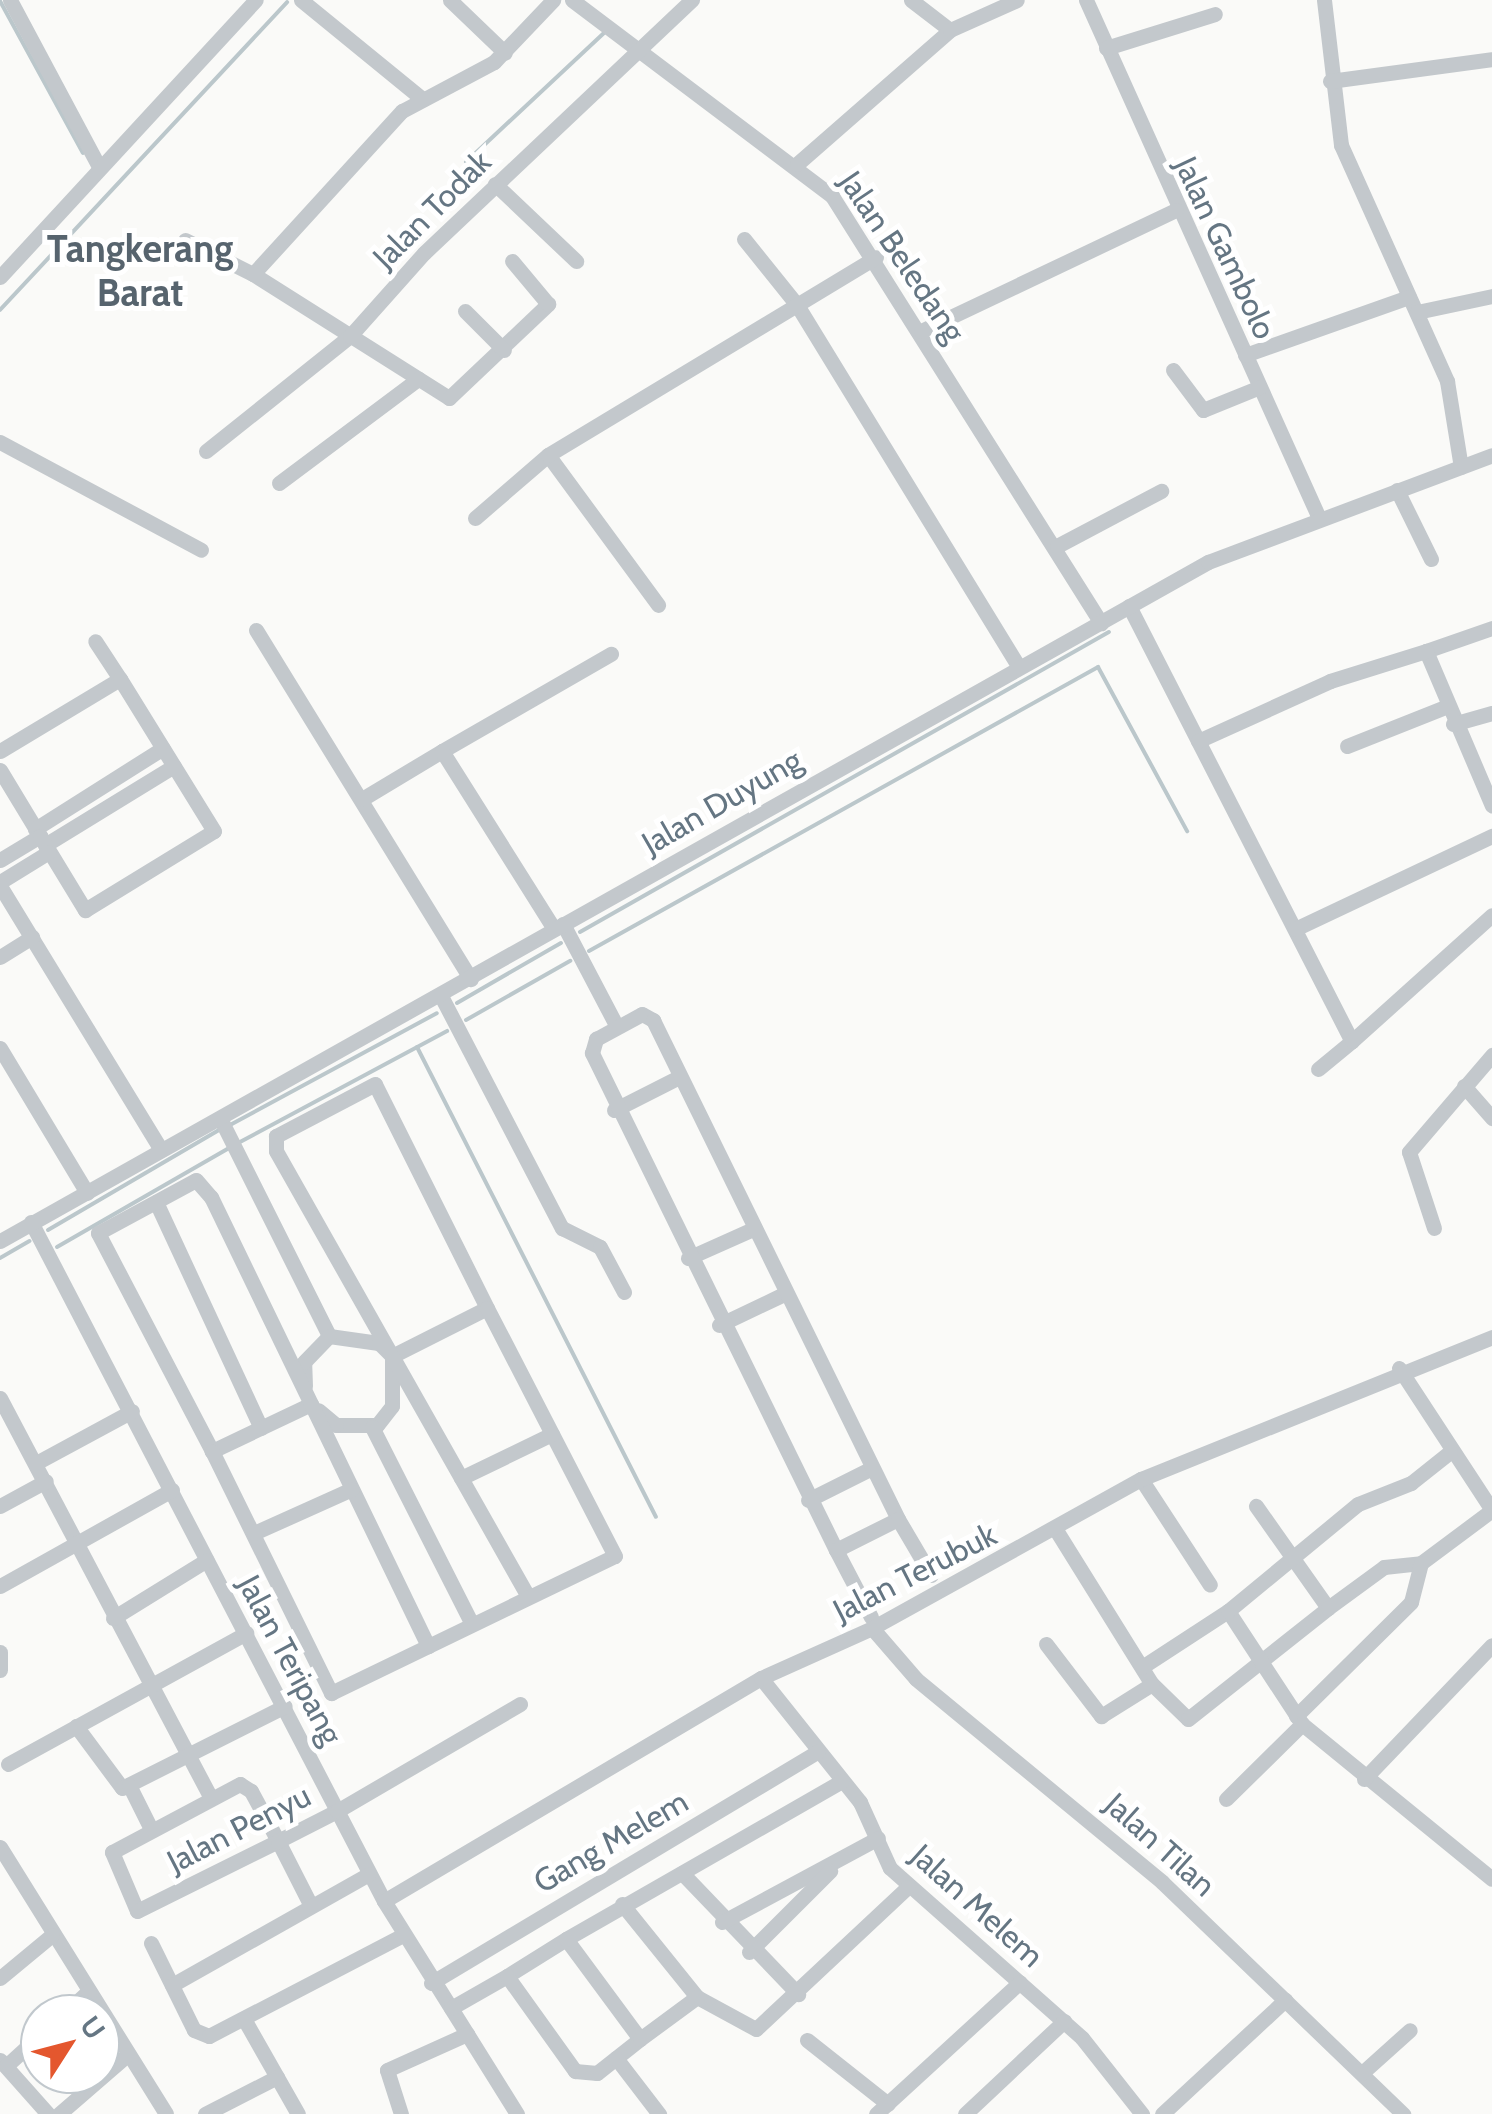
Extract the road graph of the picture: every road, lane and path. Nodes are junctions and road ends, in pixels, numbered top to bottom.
1 (10, 0) edge
2 (256, 0) edge
3 (301, 0) edge
4 (450, 0) edge
5 (553, 0) edge
6 (572, 0) edge
7 (692, 0) edge
8 (911, 0) edge
9 (1017, 0) edge
10 (1086, 0) edge
11 (1324, 0) edge
12 (1215, 14) dead end
13 (950, 30) junction
14 (1106, 48) junction
15 (640, 51) junction
16 (504, 53) junction
17 (1492, 58) edge
18 (1330, 81) junction
19 (420, 97) junction
20 (798, 164) junction
21 (99, 168) junction
22 (494, 184) junction
23 (1176, 210) junction
24 (744, 239) dead end
25 (185, 240) dead end
26 (876, 257) junction
27 (576, 261) dead end
28 (512, 262) dead end
29 (2, 271) edge
30 (253, 274) junction
31 (1492, 296) edge
32 (797, 305) junction
33 (1413, 305) junction
34 (466, 312) dead end
35 (921, 330) junction
36 (350, 336) junction
37 (504, 350) junction
38 (1245, 355) junction
39 (1173, 370) dead end
40 (418, 379) junction
41 (1260, 387) junction
42 (0, 442) edge
43 (206, 451) dead end
44 (548, 455) junction
45 (1492, 455) edge
46 (1461, 467) junction
47 (279, 484) dead end
48 (1397, 490) junction
49 (1161, 491) dead end
50 (475, 518) dead end
51 (1319, 518) junction
52 (1057, 546) junction
53 (201, 550) dead end
54 (1432, 560) dead end
55 (658, 605) dead end
56 (1129, 606) junction
57 (1101, 623) junction
58 (1492, 628) edge
59 (256, 630) dead end
60 (95, 641) dead end
61 (1426, 651) junction
62 (612, 654) dead end
63 (1019, 668) junction
64 (120, 678) junction
65 (1445, 707) junction
66 (1492, 713) edge
67 (1453, 724) junction
68 (1198, 741) junction
69 (1347, 746) dead end
70 (163, 748) junction
71 (0, 750) edge
72 (442, 751) junction
73 (174, 766) junction
74 (0, 770) edge
75 (362, 799) junction
76 (1492, 806) edge
77 (1492, 836) edge
78 (42, 841) junction
79 (0, 860) edge
80 (0, 884) edge
81 (1492, 915) edge
82 (559, 926) junction
83 (1295, 929) junction
84 (32, 936) junction
85 (0, 957) edge
86 (470, 979) junction
87 (441, 996) junction
88 (617, 1027) junction
89 (1352, 1042) junction
90 (0, 1048) edge
91 (1492, 1055) edge
92 (1318, 1069) dead end
93 (679, 1077) junction
94 (1464, 1086) junction
95 (614, 1110) junction
96 (1492, 1118) edge
97 (228, 1132) junction
98 (162, 1150) junction
99 (87, 1193) junction
100 (156, 1202) junction
101 (32, 1222) junction
102 (1434, 1228) dead end
103 (752, 1230) junction
104 (0, 1241) edge
105 (688, 1258) junction
106 (624, 1292) dead end
107 (782, 1295) junction
108 (487, 1308) junction
109 (719, 1324) junction
110 (329, 1336) junction
111 (1491, 1339) edge
112 (392, 1356) junction
113 (1398, 1368) junction
114 (0, 1398) edge
115 (310, 1404) junction
116 (132, 1411) junction
117 (372, 1427) junction
118 (261, 1428) junction
119 (7, 1430) edge
120 (552, 1434) junction
121 (212, 1451) junction
122 (1450, 1452) junction
123 (36, 1463) junction
124 (868, 1470) junction
125 (461, 1478) junction
126 (1142, 1479) junction
127 (46, 1481) junction
128 (352, 1489) junction
129 (172, 1490) junction
130 (808, 1500) junction
131 (0, 1506) edge
132 (1256, 1506) dead end
133 (1492, 1510) edge
134 (898, 1519) junction
135 (1056, 1530) junction
136 (254, 1534) junction
137 (78, 1543) junction
138 (836, 1550) junction
139 (1290, 1556) junction
140 (207, 1560) junction
141 (1422, 1563) junction
142 (931, 1575) dead end
143 (1210, 1585) dead end
144 (0, 1586) edge
145 (528, 1596) junction
146 (1328, 1608) junction
147 (1228, 1611) junction
148 (113, 1618) junction
149 (871, 1622) junction
150 (472, 1624) junction
151 (246, 1634) junction
152 (1046, 1644) dead end
153 (428, 1646) junction
154 (1492, 1646) edge
155 (0, 1652) edge
156 (1142, 1667) junction
157 (1263, 1667) junction
158 (0, 1670) edge
159 (761, 1678) junction
160 (1152, 1684) junction
161 (150, 1686) junction
162 (520, 1704) dead end
163 (285, 1706) junction
164 (1299, 1720) junction
165 (76, 1726) junction
166 (818, 1751) junction
167 (187, 1756) junction
168 (8, 1764) dead end
169 (1364, 1779) junction
170 (842, 1780) junction
171 (129, 1785) junction
172 (210, 1796) junction
173 (1226, 1799) dead end
174 (337, 1810) junction
175 (150, 1827) junction
176 (878, 1838) junction
177 (278, 1841) junction
178 (0, 1847) edge
179 (840, 1861) junction
180 (682, 1873) junction
181 (369, 1874) junction
182 (7, 1876) edge
183 (1492, 1879) edge
184 (908, 1887) junction
185 (308, 1900) dead end
186 (384, 1902) junction
187 (622, 1904) junction
188 (722, 1922) junction
189 (402, 1934) junction
190 (52, 1935) junction
191 (566, 1940) junction
192 (151, 1943) dead end
193 (749, 1952) junction
194 (507, 1976) junction
195 (0, 1978) edge
196 (1020, 1982) junction
197 (431, 1983) junction
198 (172, 1984) junction
199 (89, 1992) junction
200 (87, 1994) edge
201 (798, 1994) junction
202 (696, 1997) junction
203 (1284, 2000) junction
204 (451, 2008) junction
205 (244, 2018) junction
206 (1064, 2021) junction
207 (1410, 2030) dead end
208 (468, 2034) junction
209 (640, 2039) junction
210 (807, 2040) dead end
211 (127, 2055) junction
212 (616, 2058) junction
213 (3, 2063) edge
214 (1362, 2073) junction
215 (277, 2077) junction
216 (882, 2109) edge
217 (655, 2113) edge
218 (48, 2114) edge
219 (59, 2114) edge
220 (166, 2114) edge
221 (205, 2114) edge
222 (298, 2114) edge
223 (400, 2114) edge
224 (517, 2114) edge
225 (965, 2114) edge
226 (1142, 2114) edge
227 (1162, 2114) edge
228 (1403, 2114) edge

1 - 21 street
2 - 21 street
3 - 19 street
4 - 16 street
5 - 16 street
6 - 15 street, Jalan Beledang
7 - 15 street, Jalan Todak
8 - 13 street
9 - 13 street
10 - 14 street, Jalan Gambolo
11 - 18 street
12 - 14 street
13 - 20 street
14 - 23 street, Jalan Gambolo
15 - 20 street, Jalan Beledang
15 - 22 street, Jalan Todak
16 - 19 street
17 - 18 street
18 - 33 street
19 - 30 street
20 - 26 street, Jalan Beledang
21 - 29 street
22 - 27 street
22 - 36 street, Jalan Todak
23 - 35 street
23 - 38 street, Jalan Gambolo
24 - 32 street
25 - 30 street
26 - 32 street
26 - 35 street, Jalan Beledang
28 - 37 street
30 - 36 street
31 - 33 street
32 - 44 street
32 - 63 street
33 - 38 street
33 - 46 street
34 - 37 street
35 - 52 street, Jalan Beledang
36 - 40 street
36 - 43 street, Jalan Todak
37 - 40 street
38 - 41 street, Jalan Gambolo
39 - 41 street
40 - 47 street
41 - 51 street, Jalan Gambolo
42 - 53 street
44 - 50 street
44 - 55 street
45 - 46 street, Jalan Duyung
46 - 48 street, Jalan Duyung
48 - 51 street, Jalan Duyung
48 - 54 street
49 - 52 street
51 - 56 street, Jalan Duyung
52 - 57 street, Jalan Beledang
56 - 57 street, Jalan Duyung
56 - 68 street
57 - 63 street, Jalan Duyung
58 - 61 street
59 - 75 street
60 - 64 street
61 - 65 street
61 - 68 street
62 - 72 street
63 - 82 street, Jalan Duyung
64 - 70 street
64 - 71 street
65 - 67 street
65 - 69 street
66 - 67 street
67 - 76 street
68 - 83 street
70 - 73 street
70 - 78 street
72 - 75 street
72 - 82 street
73 - 78 street
73 - 78 street
74 - 78 street
75 - 86 street
77 - 83 street
78 - 79 street
78 - 80 street
80 - 84 street
81 - 89 street
82 - 86 street, Jalan Duyung
82 - 88 street
83 - 89 street
84 - 85 street
84 - 98 street
86 - 87 street, Jalan Duyung
87 - 97 street, Jalan Duyung
87 - 106 street
88 - 93 street
88 - 95 street, Jalan Tilan
89 - 92 street
90 - 99 street
91 - 94 street
93 - 95 street
93 - 103 street
94 - 96 street
94 - 102 street
95 - 105 street, Jalan Tilan
97 - 98 street, Jalan Duyung
97 - 110 street
98 - 99 street, Jalan Duyung
99 - 101 street, Jalan Duyung
100 - 115 street
100 - 118 street
100 - 121 street
101 - 104 street, Jalan Duyung
101 - 116 street, Jalan Teripang
103 - 105 street
103 - 107 street
105 - 109 street, Jalan Tilan
107 - 109 street
107 - 124 street
108 - 112 street
108 - 112 street
108 - 120 street
109 - 130 street, Jalan Tilan
110 - 112 street
110 - 115 street
111 - 113 street, Jalan Terubuk
112 - 117 street
112 - 125 street
113 - 122 street
113 - 126 street, Jalan Terubuk
114 - 119 street
115 - 117 street
115 - 118 street
115 - 128 street
116 - 123 street
116 - 129 street, Jalan Teripang
117 - 150 street
118 - 121 street
119 - 123 street
120 - 125 street
120 - 145 street
121 - 136 street
122 - 133 street
122 - 139 street
123 - 127 street
124 - 130 street
124 - 134 street
125 - 145 street
126 - 135 street, Jalan Terubuk
126 - 143 street
127 - 131 street
127 - 137 street
128 - 136 street
128 - 153 street
129 - 137 street
129 - 140 street, Jalan Teripang
130 - 138 street, Jalan Tilan
132 - 139 street
133 - 141 street
134 - 138 street
134 - 142 street
135 - 149 street, Jalan Terubuk
135 - 156 street
136 - 153 street
137 - 144 street
137 - 148 street
138 - 149 street, Jalan Tilan
139 - 146 street
139 - 147 street
140 - 148 street
140 - 151 street, Jalan Teripang
141 - 146 street
141 - 164 street
145 - 150 street
146 - 157 street
147 - 156 street
147 - 157 street
148 - 161 street
149 - 159 street, Jalan Terubuk
149 - 203 street, Jalan Tilan
150 - 153 street
151 - 161 street
151 - 163 street, Jalan Teripang
152 - 160 street
154 - 169 street
155 - 158 street
156 - 160 street
157 - 160 street
157 - 164 street
159 - 166 street, Jalan Melem
159 - 186 street, Jalan Terubuk
161 - 165 street
161 - 167 street
162 - 174 street, Jalan Penyu
163 - 167 street
163 - 174 street, Jalan Teripang
164 - 169 street
164 - 173 street
165 - 168 street
165 - 171 street
166 - 170 street, Jalan Melem
166 - 197 street, Gang Melem
167 - 171 street
167 - 172 street
169 - 183 street
170 - 176 street, Jalan Melem
170 - 180 street
171 - 175 street
172 - 175 street
172 - 177 street
174 - 177 street, Jalan Penyu
174 - 181 street, Jalan Teripang
175 - 177 street, Jalan Penyu
176 - 179 street
176 - 184 street, Jalan Melem
177 - 185 street
178 - 182 street
179 - 188 street
179 - 193 street
180 - 187 street
180 - 188 street
181 - 186 street, Jalan Teripang
181 - 198 street
182 - 190 street
184 - 196 street, Jalan Melem
184 - 201 street
186 - 189 street, Jalan Teripang
187 - 191 street
187 - 202 street
188 - 193 street
189 - 197 street, Jalan Teripang
189 - 205 street
190 - 195 street
190 - 199 street
191 - 194 street
191 - 209 street
192 - 198 street
193 - 201 street
194 - 204 street
194 - 212 street
196 - 206 street, Jalan Melem
196 - 216 street
197 - 204 street, Jalan Teripang
198 - 205 street
199 - 200 street
199 - 211 street
201 - 202 street
202 - 209 street
203 - 214 street, Jalan Tilan
203 - 227 street
204 - 208 street, Jalan Teripang
205 - 215 street
206 - 225 street
206 - 226 street, Jalan Melem
207 - 214 street
208 - 223 street
208 - 224 street, Jalan Teripang
209 - 212 street
210 - 216 street
211 - 219 street
211 - 220 street
212 - 217 street
213 - 218 street
214 - 228 street, Jalan Tilan
215 - 221 street
215 - 222 street

